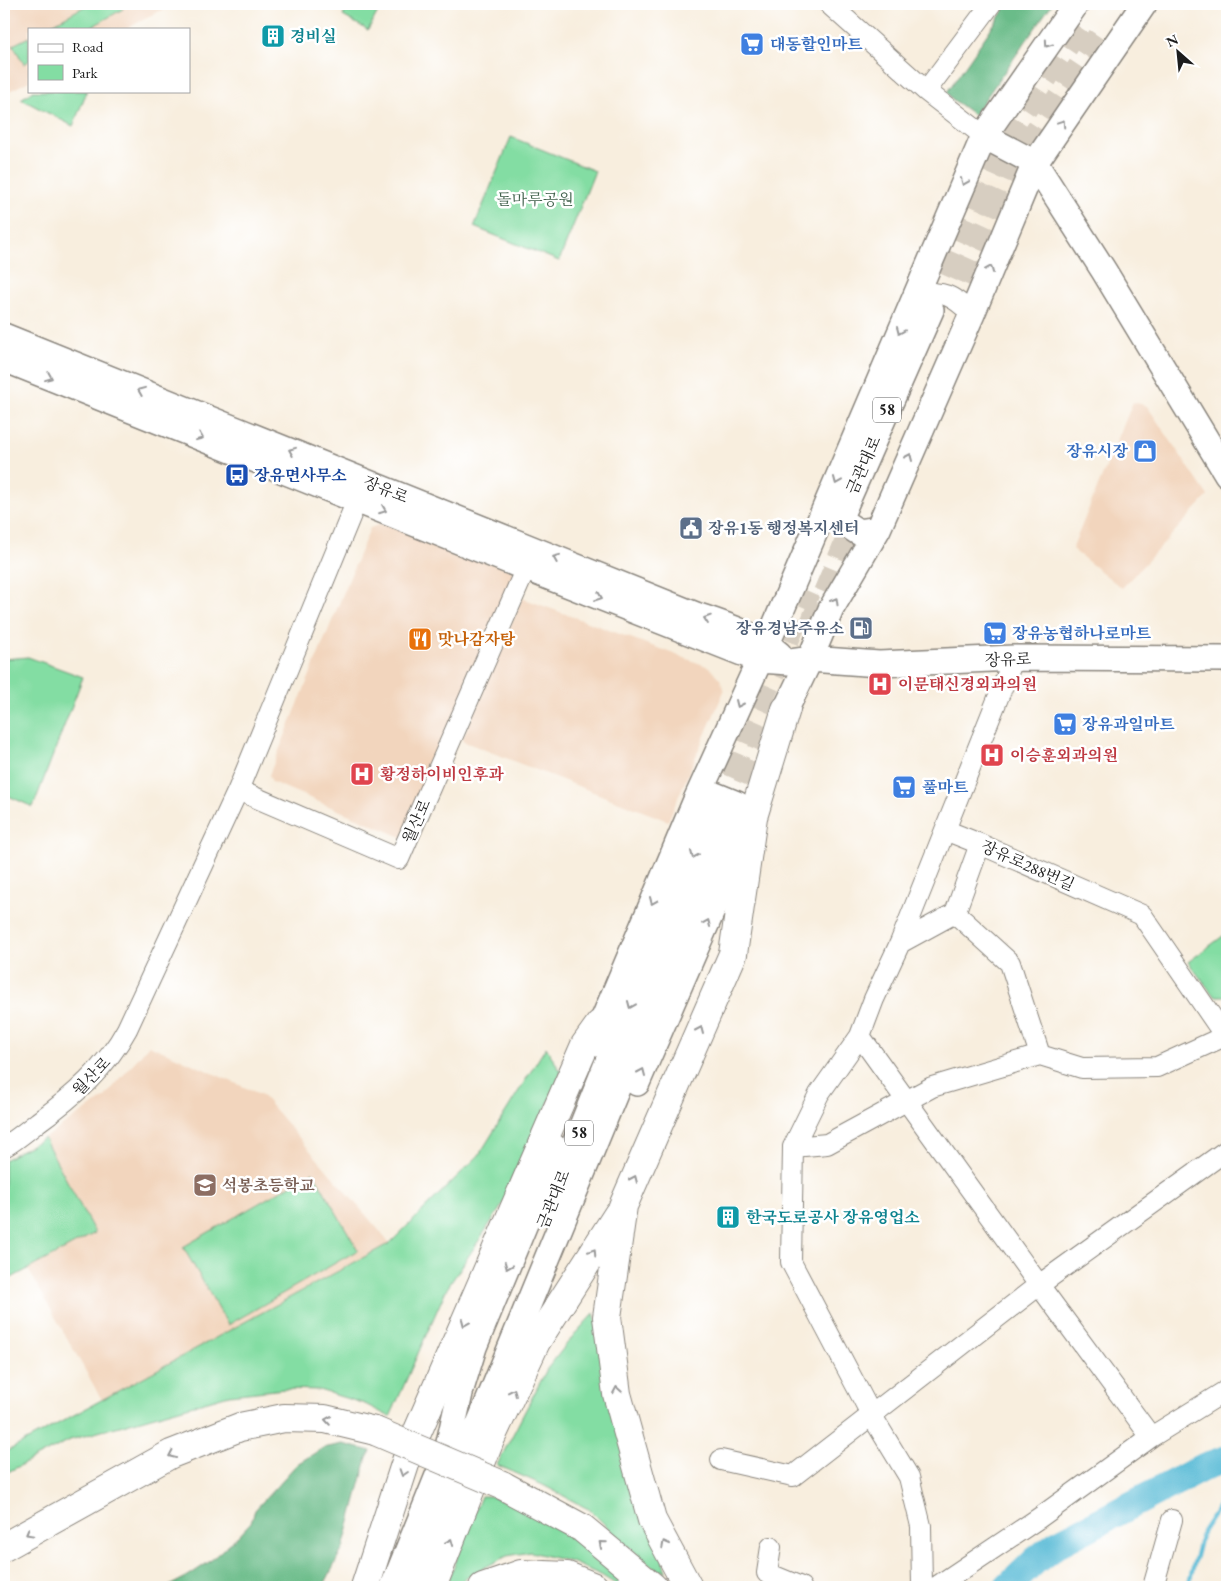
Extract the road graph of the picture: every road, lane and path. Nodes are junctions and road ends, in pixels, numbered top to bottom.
1 (829, 4) edge
2 (989, 4) edge
3 (1096, 4) edge
4 (1123, 4) edge
5 (1144, 4) edge
6 (1086, 22) edge
7 (926, 91) junction
8 (984, 136) junction
9 (1034, 163) junction
10 (931, 307) junction
11 (972, 314) junction
12 (4, 336) edge
13 (4, 359) edge
14 (1227, 474) edge
15 (361, 490) junction
16 (851, 515) junction
17 (526, 568) junction
18 (764, 652) junction
19 (1014, 658) junction
20 (1227, 659) edge
21 (799, 661) junction
22 (786, 709) joint
23 (238, 790) junction
24 (723, 812) junction
25 (945, 830) junction
26 (980, 844) junction
27 (955, 914) junction
28 (900, 943) junction
29 (600, 1024) junction
30 (860, 1036) junction
31 (1226, 1038) edge
32 (1040, 1055) junction
33 (906, 1100) junction
34 (4, 1147) edge
35 (793, 1147) junction
36 (1227, 1150) edge
37 (623, 1206) junction
38 (1039, 1285) junction
39 (1227, 1390) edge
40 (872, 1416) junction
41 (1151, 1437) junction
42 (446, 1456) junction
43 (721, 1460) dead end
44 (1172, 1520) dead end
45 (4, 1547) edge
46 (771, 1547) dead end
47 (365, 1587) edge
48 (393, 1587) edge
49 (412, 1587) edge
50 (432, 1587) edge
51 (483, 1587) edge
52 (594, 1587) edge
53 (653, 1587) edge
54 (688, 1587) edge
55 (801, 1587) edge
56 (922, 1587) edge
57 (936, 1587) edge
58 (1153, 1587) edge

1 - 7 street
2 - 7 street
3 - 6 main road
4 - 6 main road
9 -> 5 main road
6 -> 8 main road
7 - 8 street
8 - 9 main road
8 -> 10 main road
11 -> 9 main road
9 - 14 main road
10 - 11 street
10 - 16 main road, 금관대로 / 58
10 -> 16 main road
16 -> 11 main road
15 -> 12 main road, 장유로
13 -> 15 main road, 장유로
15 -> 17 main road, 장유로
18 -> 15 main road, 장유로
15 - 23 street, 월산로
16 - 18 main road
21 -> 16 main road
17 -> 18 main road, 장유로
17 - 23 street, 월산로
18 - 21 main road, 장유로
18 -> 24 main road
19 - 20 main road, 장유로
19 - 21 main road, 장유로
19 - 25 street
21 - 22 main road
22 - 24 highway
23 - 34 street, 월산로
24 -> 29 main road
37 -> 24 highway
24 -> 42 main road, 금관대로 / 58
49 -> 24 main road
25 - 26 street, 장유로288번길
25 - 28 street
26 - 27 street
26 - 31 street, 장유로288번길
27 - 28 street
27 - 32 street
28 - 30 street
29 -> 42 main road
29 -> 47 highway
30 - 33 street
30 - 35 street
31 - 32 street
32 - 33 street
33 - 35 street
33 - 38 street
35 - 40 street
36 - 38 street
50 -> 37 highway
54 -> 37 highway
38 - 40 street
38 - 41 street
39 - 41 street
40 - 43 street
40 - 56 street
41 - 57 street
42 - 48 main road, 금관대로
44 - 58 street
53 -> 45 highway, bridge
46 - 55 street
51 - 52 highway

